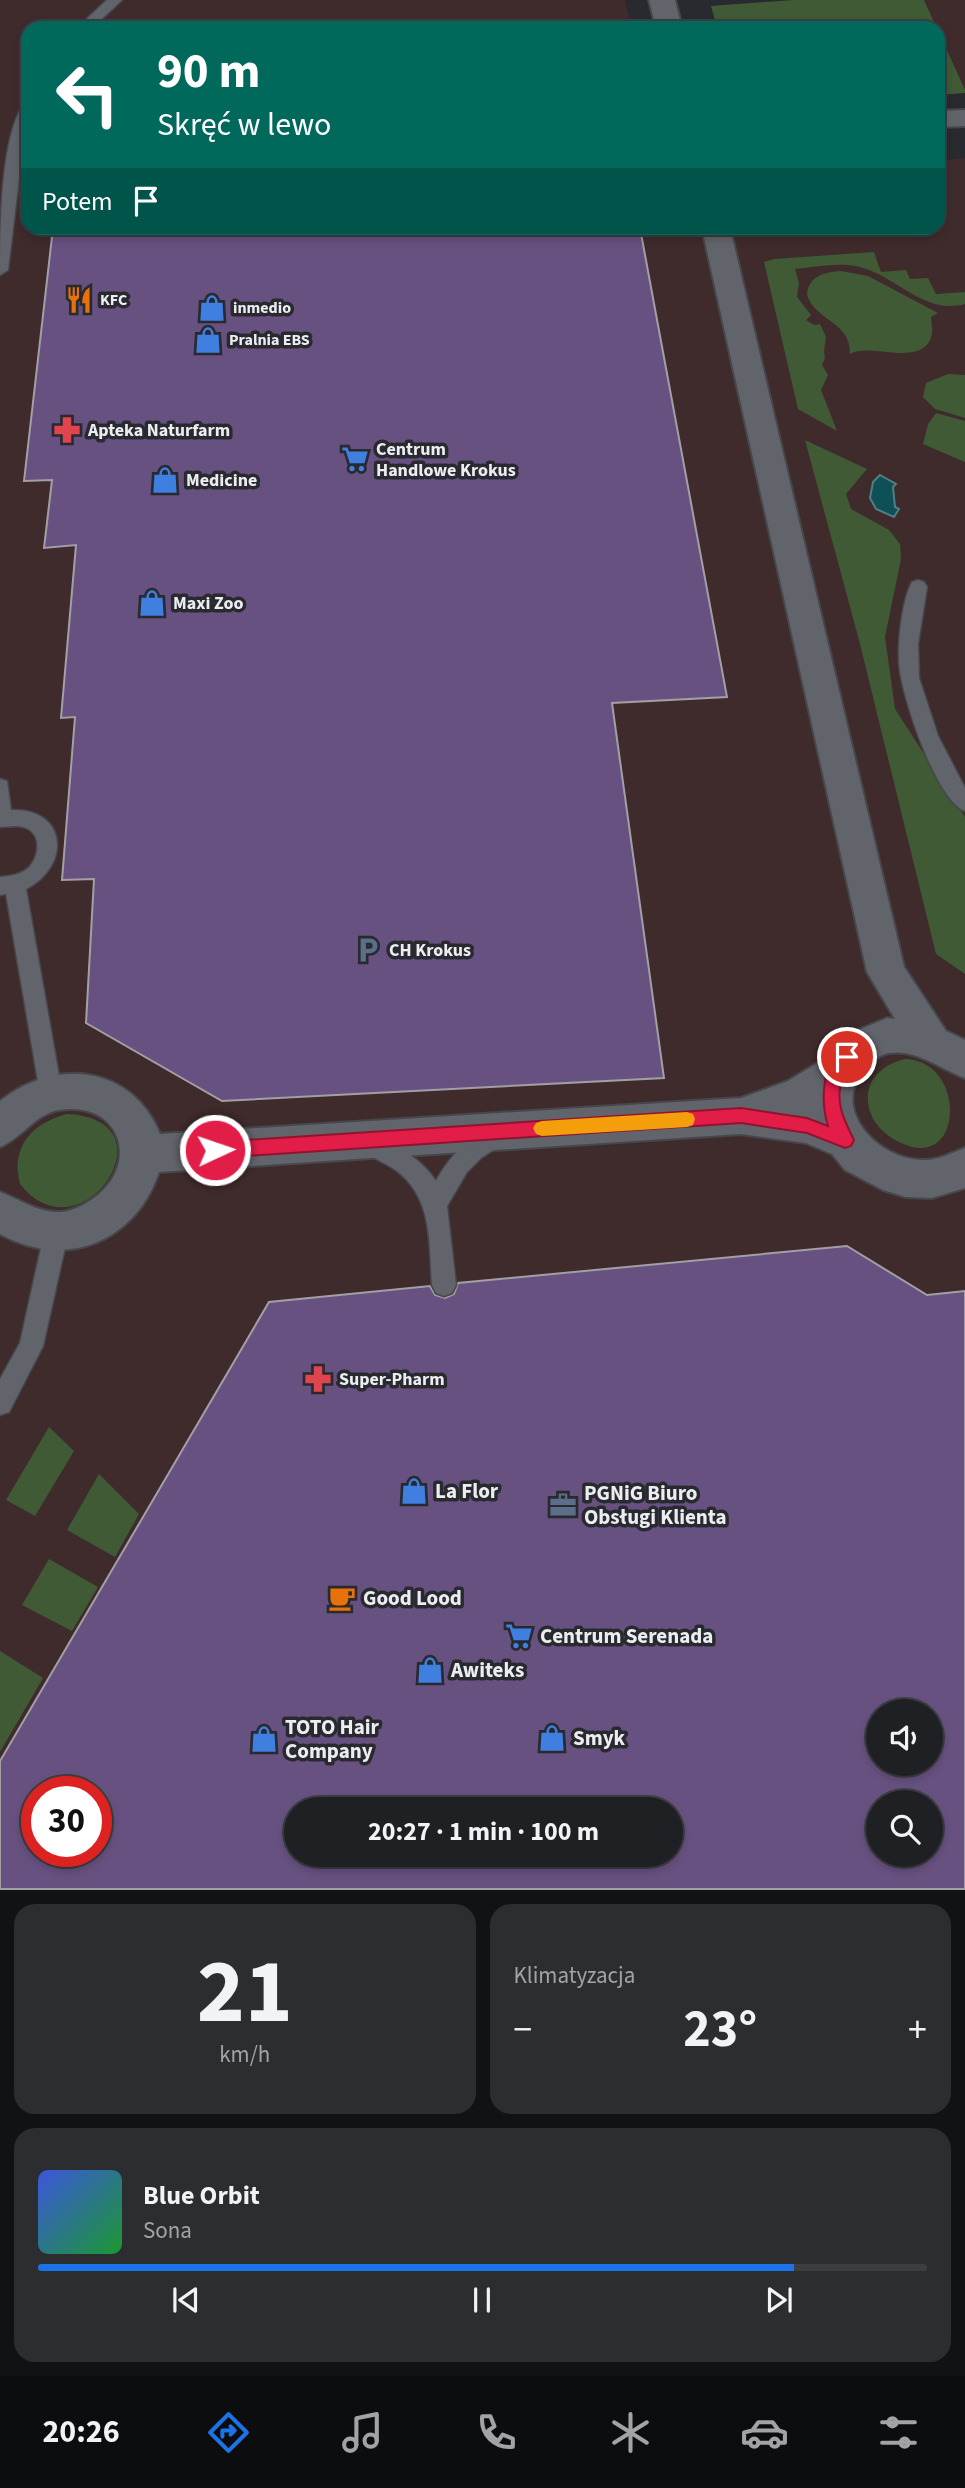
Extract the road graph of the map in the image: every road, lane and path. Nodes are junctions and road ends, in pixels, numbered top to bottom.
1 (116, 0) edge
2 (662, 0) edge
3 (92, 21) edge
4 (667, 21) edge
5 (21, 120) edge
6 (718, 235) edge
7 (0, 270) edge
8 (918, 587) dead end
9 (0, 787) edge
10 (965, 803) edge
11 (1, 819) edge
12 (7, 885) edge
13 (886, 972) junction
14 (930, 1038) junction
15 (863, 1044) junction
16 (965, 1060) edge
17 (836, 1073) junction
18 (51, 1093) junction
19 (741, 1116) junction
20 (0, 1128) edge
21 (507, 1130) junction
22 (362, 1140) junction
23 (845, 1140) junction
24 (142, 1154) junction
25 (965, 1167) edge
26 (436, 1203) junction
27 (0, 1212) edge
28 (55, 1234) junction
29 (444, 1285) dead end
30 (0, 1403) edge

1 - 3 lane
2 - 4 street
5 - 7 lane
6 - 13 street
8 - 10 lane
9 - 11 lane
11 - 12 lane
12 - 18 lane
13 - 14 street
13 - 15 street
14 - 15 street
14 - 16 street
15 - 17 street
17 - 19 street
17 - 23 street
18 - 20 street
18 - 24 street
19 - 21 street
19 - 23 street
21 - 22 street
21 - 26 lane
22 - 24 street
22 - 26 lane
23 - 25 street
24 - 28 street
26 - 29 lane
27 - 28 street
28 - 30 lane

